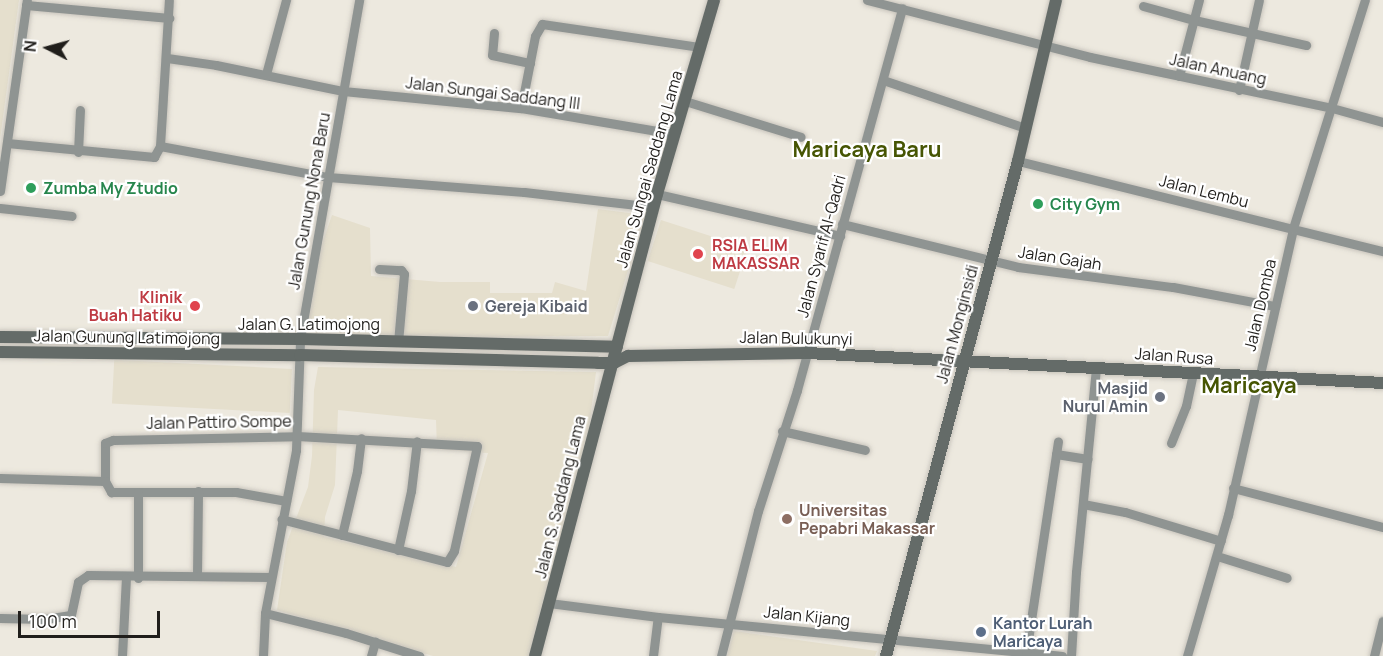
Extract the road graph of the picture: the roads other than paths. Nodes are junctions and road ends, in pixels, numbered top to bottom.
1 (169, 0) edge
2 (286, 0) edge
3 (359, 0) edge
4 (714, 0) edge
5 (867, 0) edge
6 (1056, 0) edge
7 (1198, 0) edge
8 (1259, 0) edge
9 (1365, 0) edge
10 (26, 3) edge
11 (1143, 6) dead end
12 (902, 8) junction
13 (169, 18) junction
14 (1194, 20) junction
15 (494, 33) dead end
16 (1253, 33) junction
17 (1306, 45) dead end
18 (1046, 46) junction
19 (700, 47) junction
20 (167, 58) junction
21 (530, 63) junction
22 (266, 74) junction
23 (1179, 76) junction
24 (883, 80) junction
25 (1239, 90) junction
26 (343, 91) junction
27 (685, 101) junction
28 (521, 108) junction
29 (1332, 108) junction
30 (81, 110) dead end
31 (0, 111) edge
32 (12, 112) junction
33 (1383, 122) edge
34 (1026, 128) junction
35 (675, 134) junction
36 (801, 137) dead end
37 (7, 143) junction
38 (160, 146) junction
39 (78, 152) junction
40 (1018, 161) junction
41 (328, 177) junction
42 (0, 191) edge
43 (657, 194) junction
44 (654, 207) junction
45 (0, 208) edge
46 (72, 216) dead end
47 (842, 224) junction
48 (1293, 228) junction
49 (840, 236) junction
50 (1383, 251) edge
51 (991, 260) junction
52 (379, 269) dead end
53 (1275, 306) junction
54 (0, 337) edge
55 (300, 339) junction
56 (398, 342) junction
57 (617, 347) junction
58 (0, 352) edge
59 (807, 353) junction
60 (300, 355) junction
61 (628, 356) junction
62 (963, 360) junction
63 (614, 363) junction
64 (1096, 368) junction
65 (1193, 373) junction
66 (1258, 378) junction
67 (1383, 383) edge
68 (782, 431) junction
69 (297, 436) junction
70 (361, 438) junction
71 (417, 441) junction
72 (1058, 441) dead end
73 (1171, 442) dead end
74 (865, 450) dead end
75 (1056, 454) junction
76 (1088, 459) junction
77 (0, 478) edge
78 (105, 481) junction
79 (1233, 488) junction
80 (198, 491) junction
81 (138, 492) junction
82 (286, 501) junction
83 (1083, 504) junction
84 (281, 519) junction
85 (1383, 527) edge
86 (342, 535) junction
87 (1221, 541) junction
88 (398, 550) junction
89 (1217, 556) junction
90 (197, 576) junction
91 (271, 577) junction
92 (126, 578) junction
93 (138, 578) junction
94 (1287, 578) dead end
95 (549, 603) junction
96 (265, 613) junction
97 (658, 617) junction
98 (0, 618) edge
99 (1383, 621) edge
100 (728, 623) junction
101 (890, 639) junction
102 (375, 642) junction
103 (1026, 653) junction
104 (122, 656) edge
105 (262, 656) edge
106 (371, 656) edge
107 (419, 656) edge
108 (535, 656) edge
109 (653, 656) edge
110 (721, 656) edge
111 (886, 656) edge
112 (1062, 656) edge
113 (1071, 656) edge
114 (1187, 656) edge
115 (1374, 656) edge

1 - 13 street
2 - 22 street
3 - 26 street, Jalan Gunung Nona Baru
4 - 19 main road, Jalan Sungai Saddang Lama
5 - 12 street, Jalan Anuang
6 - 18 main road, Jalan Monginsidi
7 - 14 street
8 - 16 street
9 - 29 street, Jalan Domba
10 - 13 street
10 - 32 street
11 - 14 street
12 - 18 street, Jalan Anuang
12 - 24 street, Jalan Syarif Al-Qadri
13 - 20 street
14 - 16 street
14 - 23 street
15 - 21 street
16 - 17 street
16 - 25 street
18 - 23 street, Jalan Anuang
18 - 34 main road, Jalan Monginsidi
19 - 21 street
19 - 27 main road, Jalan Sungai Saddang Lama
20 - 22 street, Jalan Sungai Saddang III
20 - 38 street
21 - 28 street
22 - 26 street, Jalan Sungai Saddang III
23 - 25 street, Jalan Anuang
24 - 34 street
24 - 47 street, Jalan Syarif Al-Qadri
25 - 29 street, Jalan Anuang
26 - 28 street, Jalan Sungai Saddang III
26 - 41 street, Jalan Gunung Nona Baru
27 - 35 main road, Jalan Sungai Saddang Lama
27 - 36 street
28 - 35 street, Jalan Sungai Saddang III
29 - 33 street, Jalan Anuang
29 - 48 street, Jalan Domba
30 - 39 street
31 - 32 street
32 - 37 street
34 - 40 main road, Jalan Monginsidi
35 - 43 main road, Jalan Sungai Saddang Lama
37 - 39 street
37 - 42 street
38 - 39 street
38 - 41 street
40 - 48 street, Jalan Lembu
40 - 51 main road, Jalan Monginsidi
41 - 44 street
41 - 55 street, Jalan Gunung Nona Baru
43 - 44 main road, Jalan Sungai Saddang Lama
43 - 49 street
44 - 57 main road, Jalan Sungai Saddang Lama
45 - 46 street
47 - 49 street, Jalan Syarif Al-Qadri
47 - 51 street, Jalan Gajah
48 - 50 street, Jalan Lembu
48 - 53 street, Jalan Domba
49 - 59 street, Jalan Syarif Al-Qadri
51 - 53 street, Jalan Gajah
51 - 62 main road, Jalan Monginsidi
52 - 56 street
53 - 66 street, Jalan Domba
54 - 55 main road, Jalan G. Latimojong
55 - 56 main road, Jalan G. Latimojong
55 - 60 street, Jalan Gunung Nona Baru
56 - 57 main road, Jalan G. Latimojong
57 - 61 main road
57 - 63 main road, Jalan S. Saddang Lama
58 - 60 main road, Jalan Gunung Latimojong
59 - 61 main road, Jalan Bulukunyi
59 - 62 main road, Jalan Bulukunyi
59 - 68 street, Jalan Syarif Al-Qadri
60 - 63 main road, Jalan Gunung Latimojong
60 - 69 street, Jalan Gunung Nona Baru
61 - 63 main road, Jalan Bulukunyi
62 - 64 main road, Jalan Rusa
62 - 101 main road, Jalan Monginsidi
63 - 95 main road, Jalan S. Saddang Lama
64 - 65 main road, Jalan Rusa
64 - 76 street
65 - 66 main road, Jalan Rusa
65 - 73 street
66 - 67 main road, Jalan Rusa
66 - 79 street, Jalan Domba
68 - 74 street
68 - 100 street, Jalan Syarif Al-Qadri
69 - 70 street, Jalan Pattiro Sompe
69 - 78 street, Jalan Pattiro Sompe
69 - 82 street, Jalan Gunung Nona Baru
70 - 71 street, Jalan Pattiro Sompe
70 - 86 street
71 - 88 street
71 - 88 street, Jalan Pattiro Sompe
72 - 75 street
75 - 76 street
75 - 103 street
76 - 83 street
77 - 78 street
78 - 81 street
79 - 85 street
79 - 87 street, Jalan Domba
80 - 81 street
80 - 82 street
80 - 90 street
81 - 93 street
82 - 84 street, Jalan Gunung Nona Baru
83 - 87 street
83 - 113 street
84 - 86 street
84 - 91 street, Jalan Gunung Nona Baru
86 - 88 street
87 - 89 street, Jalan Domba
89 - 94 street
89 - 114 street, Jalan Domba
90 - 91 street
90 - 93 street
91 - 96 street, Jalan Gunung Nona Baru
92 - 93 street
92 - 98 street
92 - 104 street
95 - 97 street, Jalan Kijang
95 - 108 main road, Jalan S. Saddang Lama
96 - 102 street
96 - 105 street, Jalan Gunung Nona Baru
97 - 100 street, Jalan Kijang
97 - 109 street
99 - 115 street
100 - 101 street, Jalan Kijang
100 - 110 street, Jalan Syarif Al-Qadri
101 - 103 street, Jalan Kijang
101 - 111 main road, Jalan Monginsidi
102 - 106 street
102 - 107 street
103 - 112 street, Jalan Kijang

